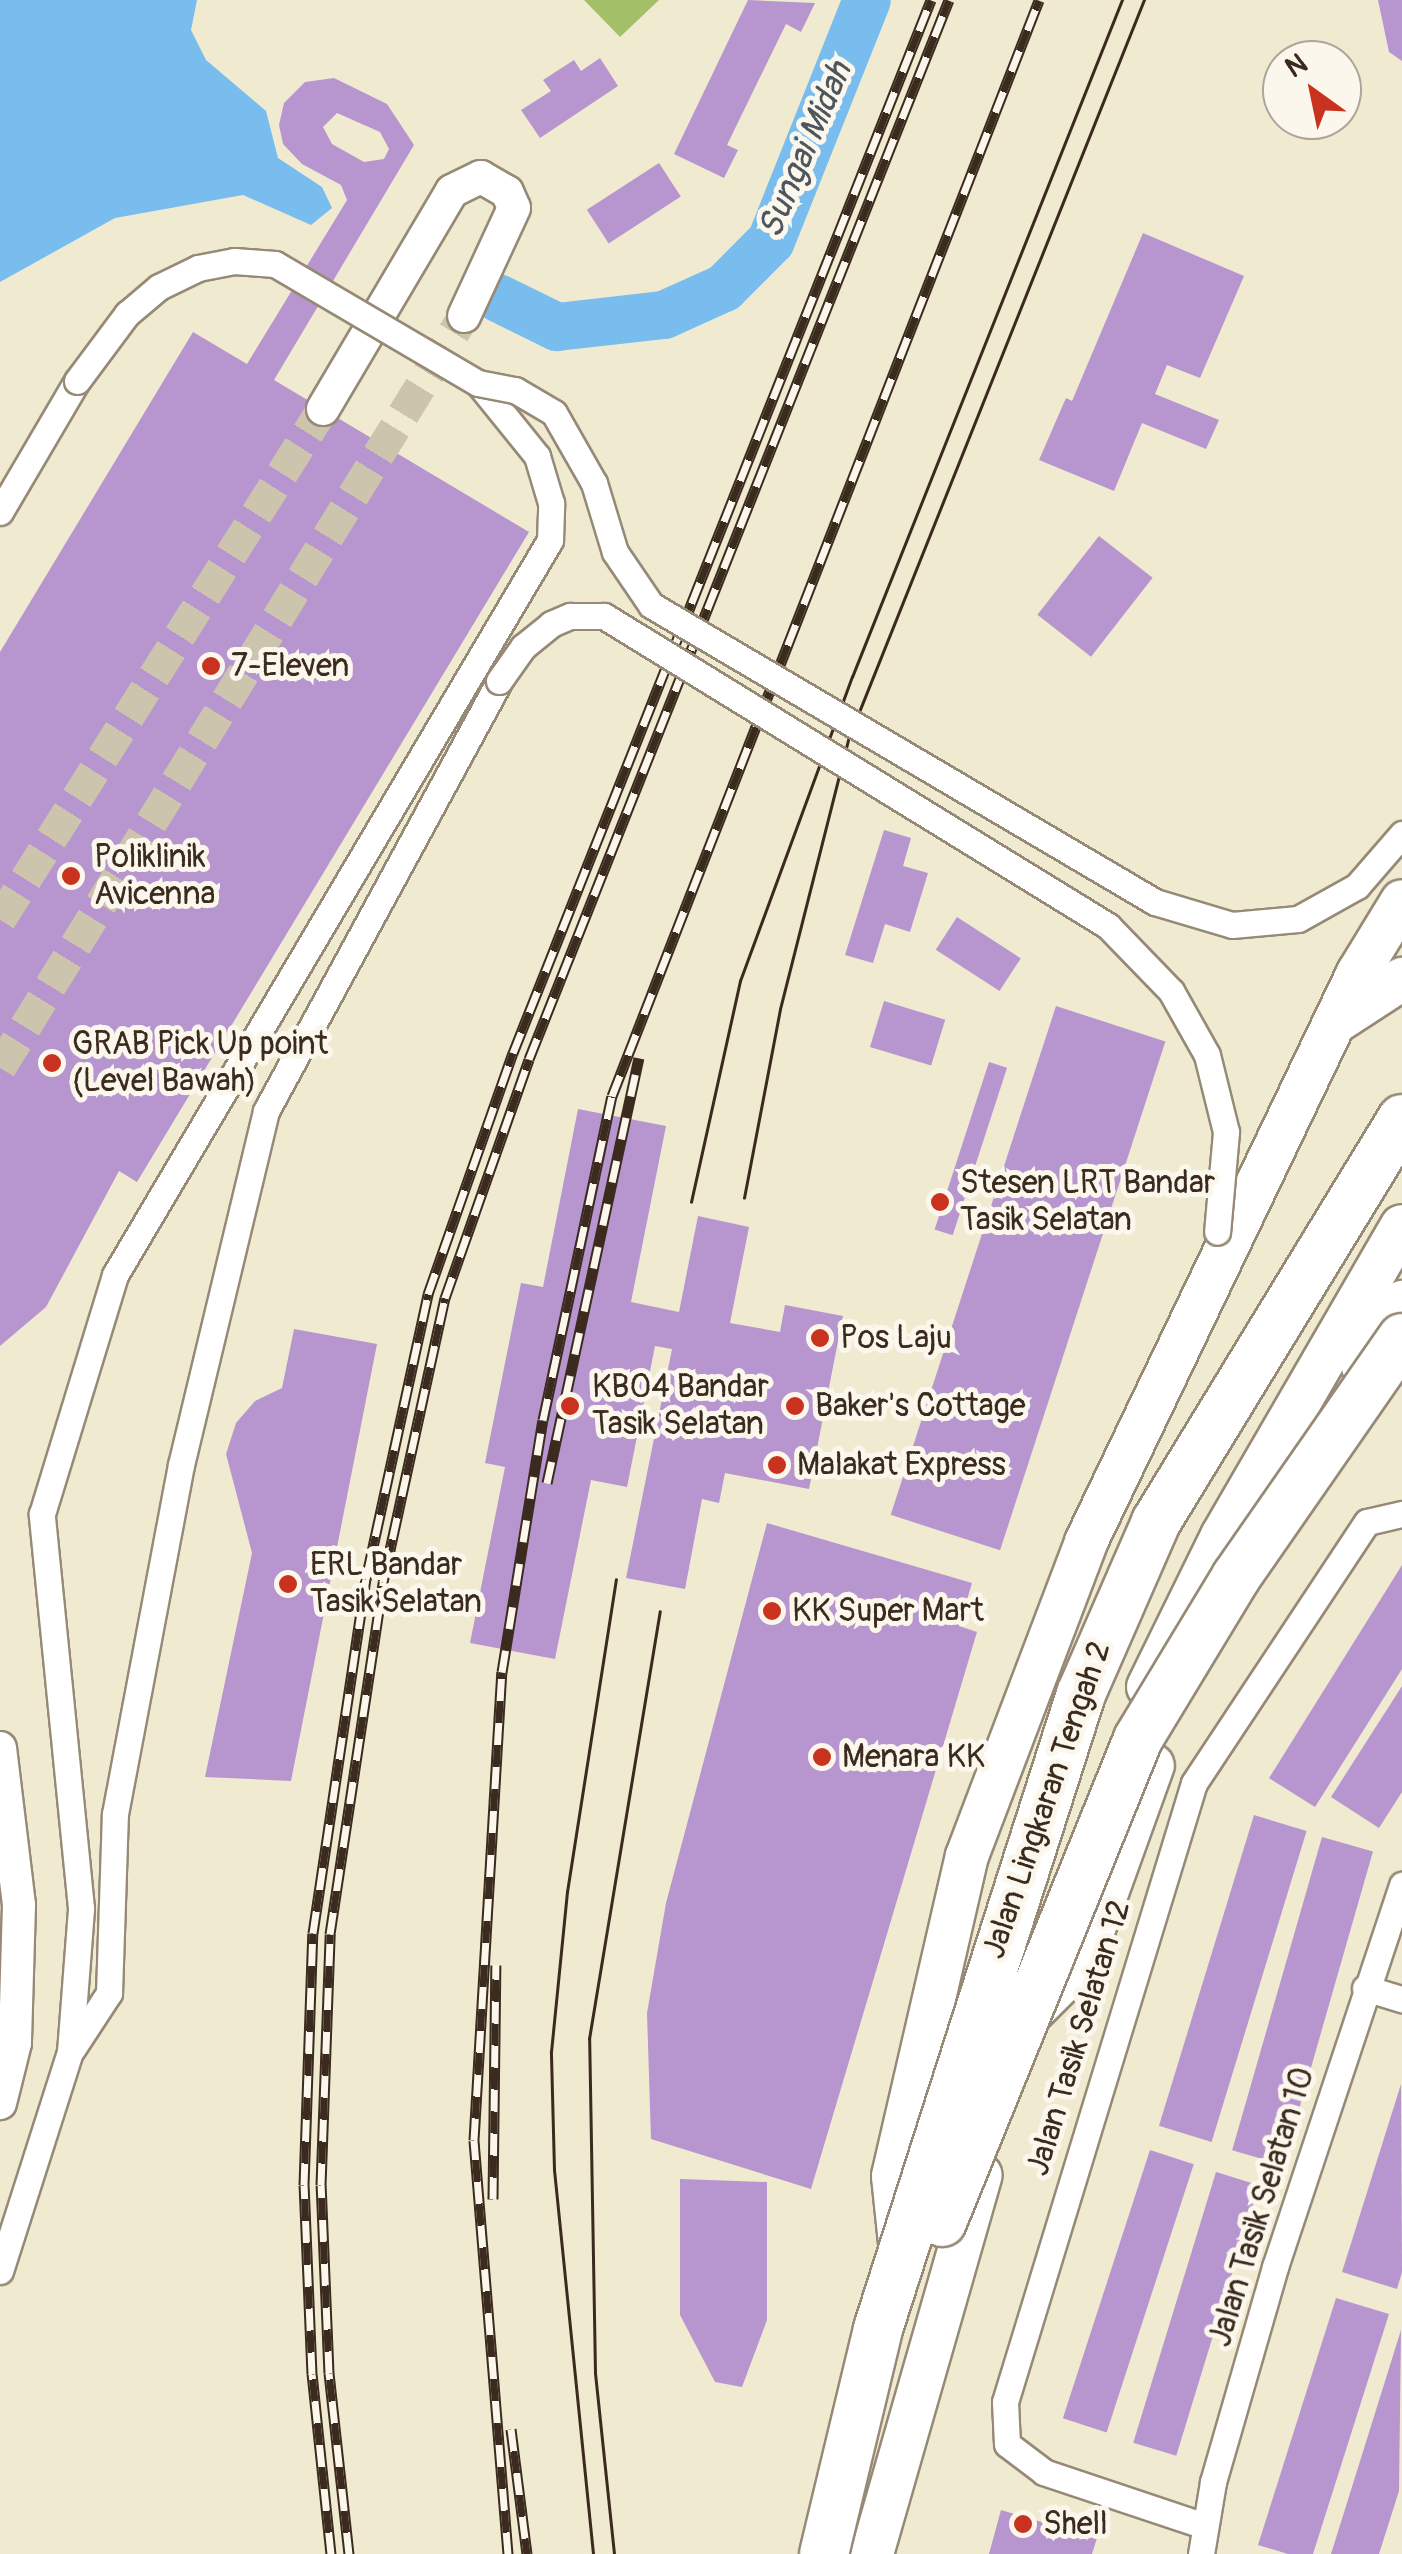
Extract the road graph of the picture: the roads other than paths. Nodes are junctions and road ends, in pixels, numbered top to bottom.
1 (464, 316) tunnel mouth
2 (372, 324) junction
3 (434, 364) dead end
4 (478, 383) junction
5 (323, 409) tunnel mouth
6 (0, 512) edge
7 (499, 681) junction
8 (405, 777) junction
9 (1402, 834) edge
10 (1402, 900) edge
11 (1368, 1000) edge
12 (1402, 1095) edge
13 (1402, 1118) edge
14 (1402, 1226) edge
15 (1402, 1302) edge
16 (1402, 1338) edge
17 (1402, 1514) edge
18 (1086, 1542) junction
19 (0, 1748) edge
20 (1402, 1885) edge
21 (1365, 1988) junction
22 (1402, 1999) edge
23 (1032, 2012) junction
24 (70, 2052) junction
25 (0, 2103) edge
26 (900, 2243) junction
27 (0, 2271) edge
28 (1205, 2526) junction
29 (870, 2548) edge
30 (804, 2554) edge
31 (824, 2554) edge
32 (1201, 2554) edge

1 - 2 street
2 - 3 street
2 - 5 street
4 - 6 street, bridge
4 - 8 street
4 - 9 street, bridge
7 - 8 street
7 - 18 street, bridge
7 - 24 street
8 - 24 street
10 - 11 highway
11 - 18 highway
12 - 26 highway, Jalan Lingkaran Tengah 2
13 - 31 highway, bridge
14 - 23 highway, Jalan Lingkaran Tengah 2
15 - 23 highway
16 - 29 highway, bridge
17 - 28 street, Jalan Tasik Selatan 12
18 - 26 highway
19 - 25 street
20 - 21 street, Jalan Tasik Selatan 10
21 - 22 street
21 - 28 street, Jalan Tasik Selatan 10
23 - 29 highway, Jalan Lingkaran Tengah 2
24 - 27 street
26 - 30 highway, Jalan Lingkaran Tengah 2
28 - 32 street, Jalan Tasik Selatan 10

